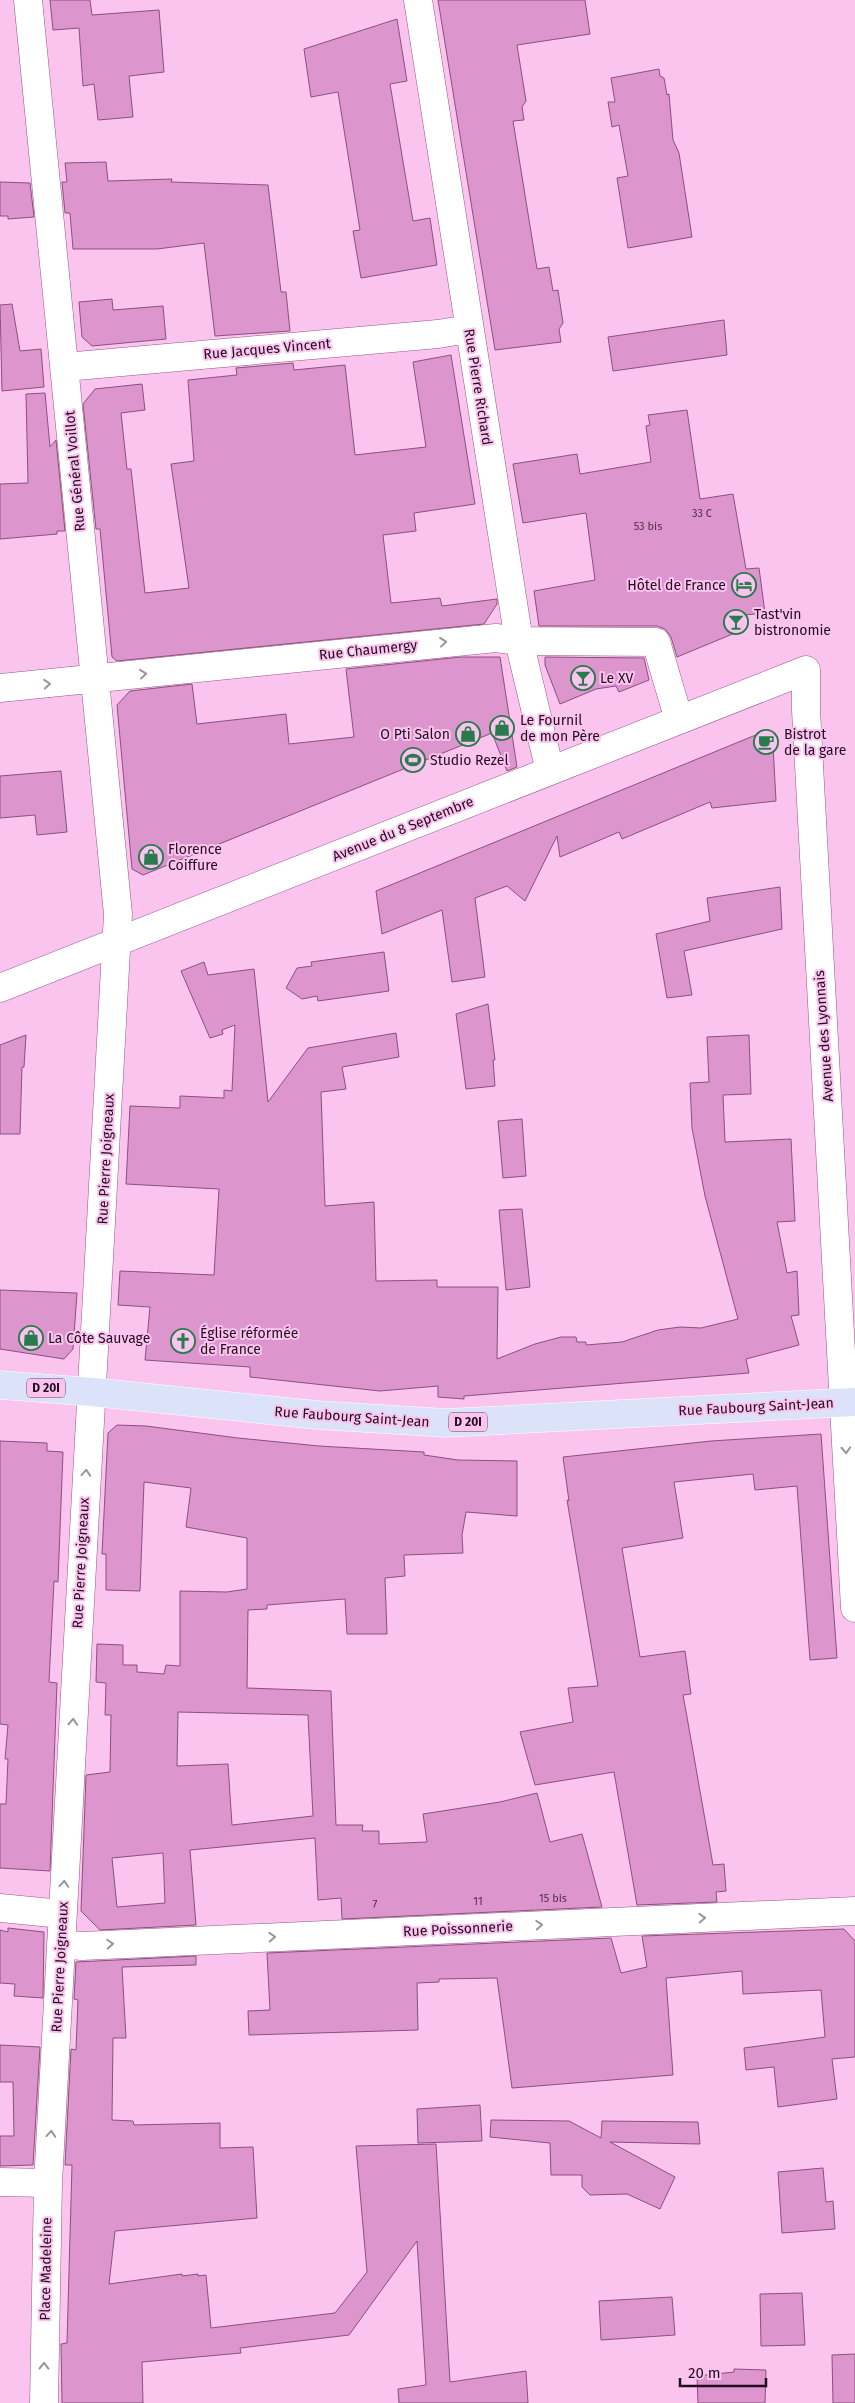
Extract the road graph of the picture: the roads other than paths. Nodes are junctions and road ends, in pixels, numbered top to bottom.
1 (28, 0) edge
2 (418, 0) edge
3 (469, 329) junction
4 (65, 367) junction
5 (518, 642) junction
6 (806, 670) joint
7 (94, 680) junction
8 (0, 688) edge
9 (679, 720) junction
10 (550, 771) junction
11 (115, 943) junction
12 (0, 988) edge
13 (0, 1385) edge
14 (92, 1392) junction
15 (850, 1402) edge
16 (855, 1608) edge
17 (0, 1908) edge
18 (855, 1911) edge
19 (62, 1914) junction
20 (61, 1944) junction
21 (0, 2182) edge
22 (48, 2183) junction
23 (44, 2403) edge

1 - 4 street, Rue Général Voillot
2 - 3 street, Rue Pierre Richard
3 - 4 street, Rue Jacques Vincent
3 - 5 street, Rue Pierre Richard
4 - 7 street, Rue Général Voillot
7 -> 5 street, Rue Chaumergy
5 - 9 street, Rue Chaumergy
5 - 10 street, Rue Pierre Richard
6 - 9 street, Avenue du 8 Septembre
6 - 15 street, Avenue des Lyonnais
8 -> 7 street, Rue Chaumergy
7 - 11 street, Rue Général Voillot
9 - 10 street, Avenue du 8 Septembre
10 - 11 street, Avenue du 8 Septembre
11 - 12 street, Avenue du 8 Septembre
11 - 14 street, Rue Pierre Joigneaux
13 - 14 main road, Rue Faubourg Saint-Jean / D 20I
14 - 15 main road, Rue Faubourg Saint-Jean / D 20I
19 -> 14 street, Rue Pierre Joigneaux
15 -> 16 street, Avenue des Lyonnais
17 - 19 street
20 -> 18 street, Rue Poissonnerie
19 - 20 street, Rue Pierre Joigneaux
22 -> 20 street, Rue Pierre Joigneaux
21 - 22 street
23 -> 22 street, Place Madeleine

